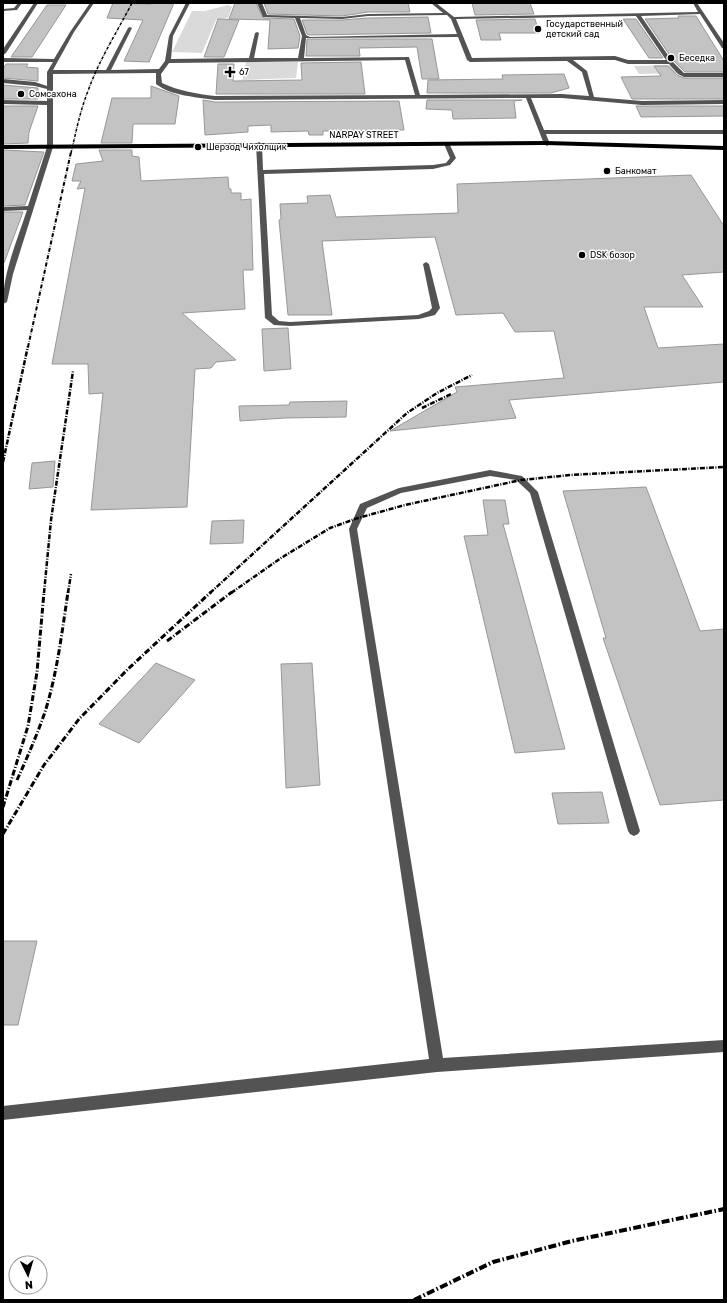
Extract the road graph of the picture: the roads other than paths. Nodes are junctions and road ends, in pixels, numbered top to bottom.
1 (20, 3) edge
2 (36, 3) edge
3 (92, 3) edge
4 (188, 3) edge
5 (259, 3) edge
6 (433, 3) edge
7 (695, 3) edge
8 (3, 10) edge
9 (700, 13) junction
10 (448, 14) junction
11 (638, 15) junction
12 (297, 17) junction
13 (453, 18) junction
14 (130, 28) dead end
15 (257, 34) dead end
16 (460, 35) junction
17 (304, 36) junction
18 (3, 38) edge
19 (13, 38) junction
20 (724, 47) edge
21 (3, 53) edge
22 (301, 58) junction
23 (251, 59) junction
24 (568, 59) junction
25 (3, 60) edge
26 (56, 61) junction
27 (168, 61) junction
28 (670, 62) junction
29 (161, 71) junction
30 (50, 72) junction
31 (108, 72) junction
32 (724, 75) edge
33 (3, 81) edge
34 (50, 88) junction
35 (528, 96) junction
36 (418, 97) junction
37 (592, 98) junction
38 (3, 102) edge
39 (724, 102) edge
40 (50, 103) junction
41 (542, 132) junction
42 (724, 132) edge
43 (259, 144) junction
44 (447, 144) junction
45 (547, 144) junction
46 (3, 147) edge
47 (50, 147) junction
48 (724, 148) edge
49 (261, 172) junction
50 (31, 208) junction
51 (3, 209) edge
52 (426, 264) dead end
53 (6, 274) edge
54 (3, 302) edge
55 (634, 831) dead end
56 (724, 1046) edge
57 (437, 1065) junction
58 (3, 1113) edge

1 - 8 street
2 - 19 street
3 - 26 street
4 - 27 street
5 - 12 street
6 - 10 street
7 - 9 street
9 - 11 street
9 - 20 street
10 - 12 street
10 - 13 street
11 - 13 street
11 - 28 street
12 - 17 street
13 - 16 street
14 - 31 street
15 - 23 street
16 - 17 street
16 - 24 street
17 - 22 street
18 - 19 street
19 - 21 street
22 - 23 street
22 - 36 street
23 - 27 street
24 - 28 street
24 - 37 street
25 - 26 street
26 - 30 street
27 - 29 street
28 - 32 street
29 - 31 street
29 - 36 street
30 - 31 street
30 - 34 street
33 - 34 street
34 - 40 street
35 - 36 street
35 - 37 street
35 - 41 street
37 - 39 street
38 - 40 street
40 - 47 street
41 - 42 street
41 - 45 street
43 - 44 main road, NARPAY STREET
43 - 47 main road, NARPAY STREET
43 - 49 street
44 - 45 main road, NARPAY STREET
44 - 49 street
45 - 48 main road, NARPAY STREET
46 - 47 main road, NARPAY STREET
47 - 50 street
49 - 52 street
50 - 51 street
50 - 53 street
53 - 54 street
55 - 57 street
56 - 57 street
57 - 58 street

